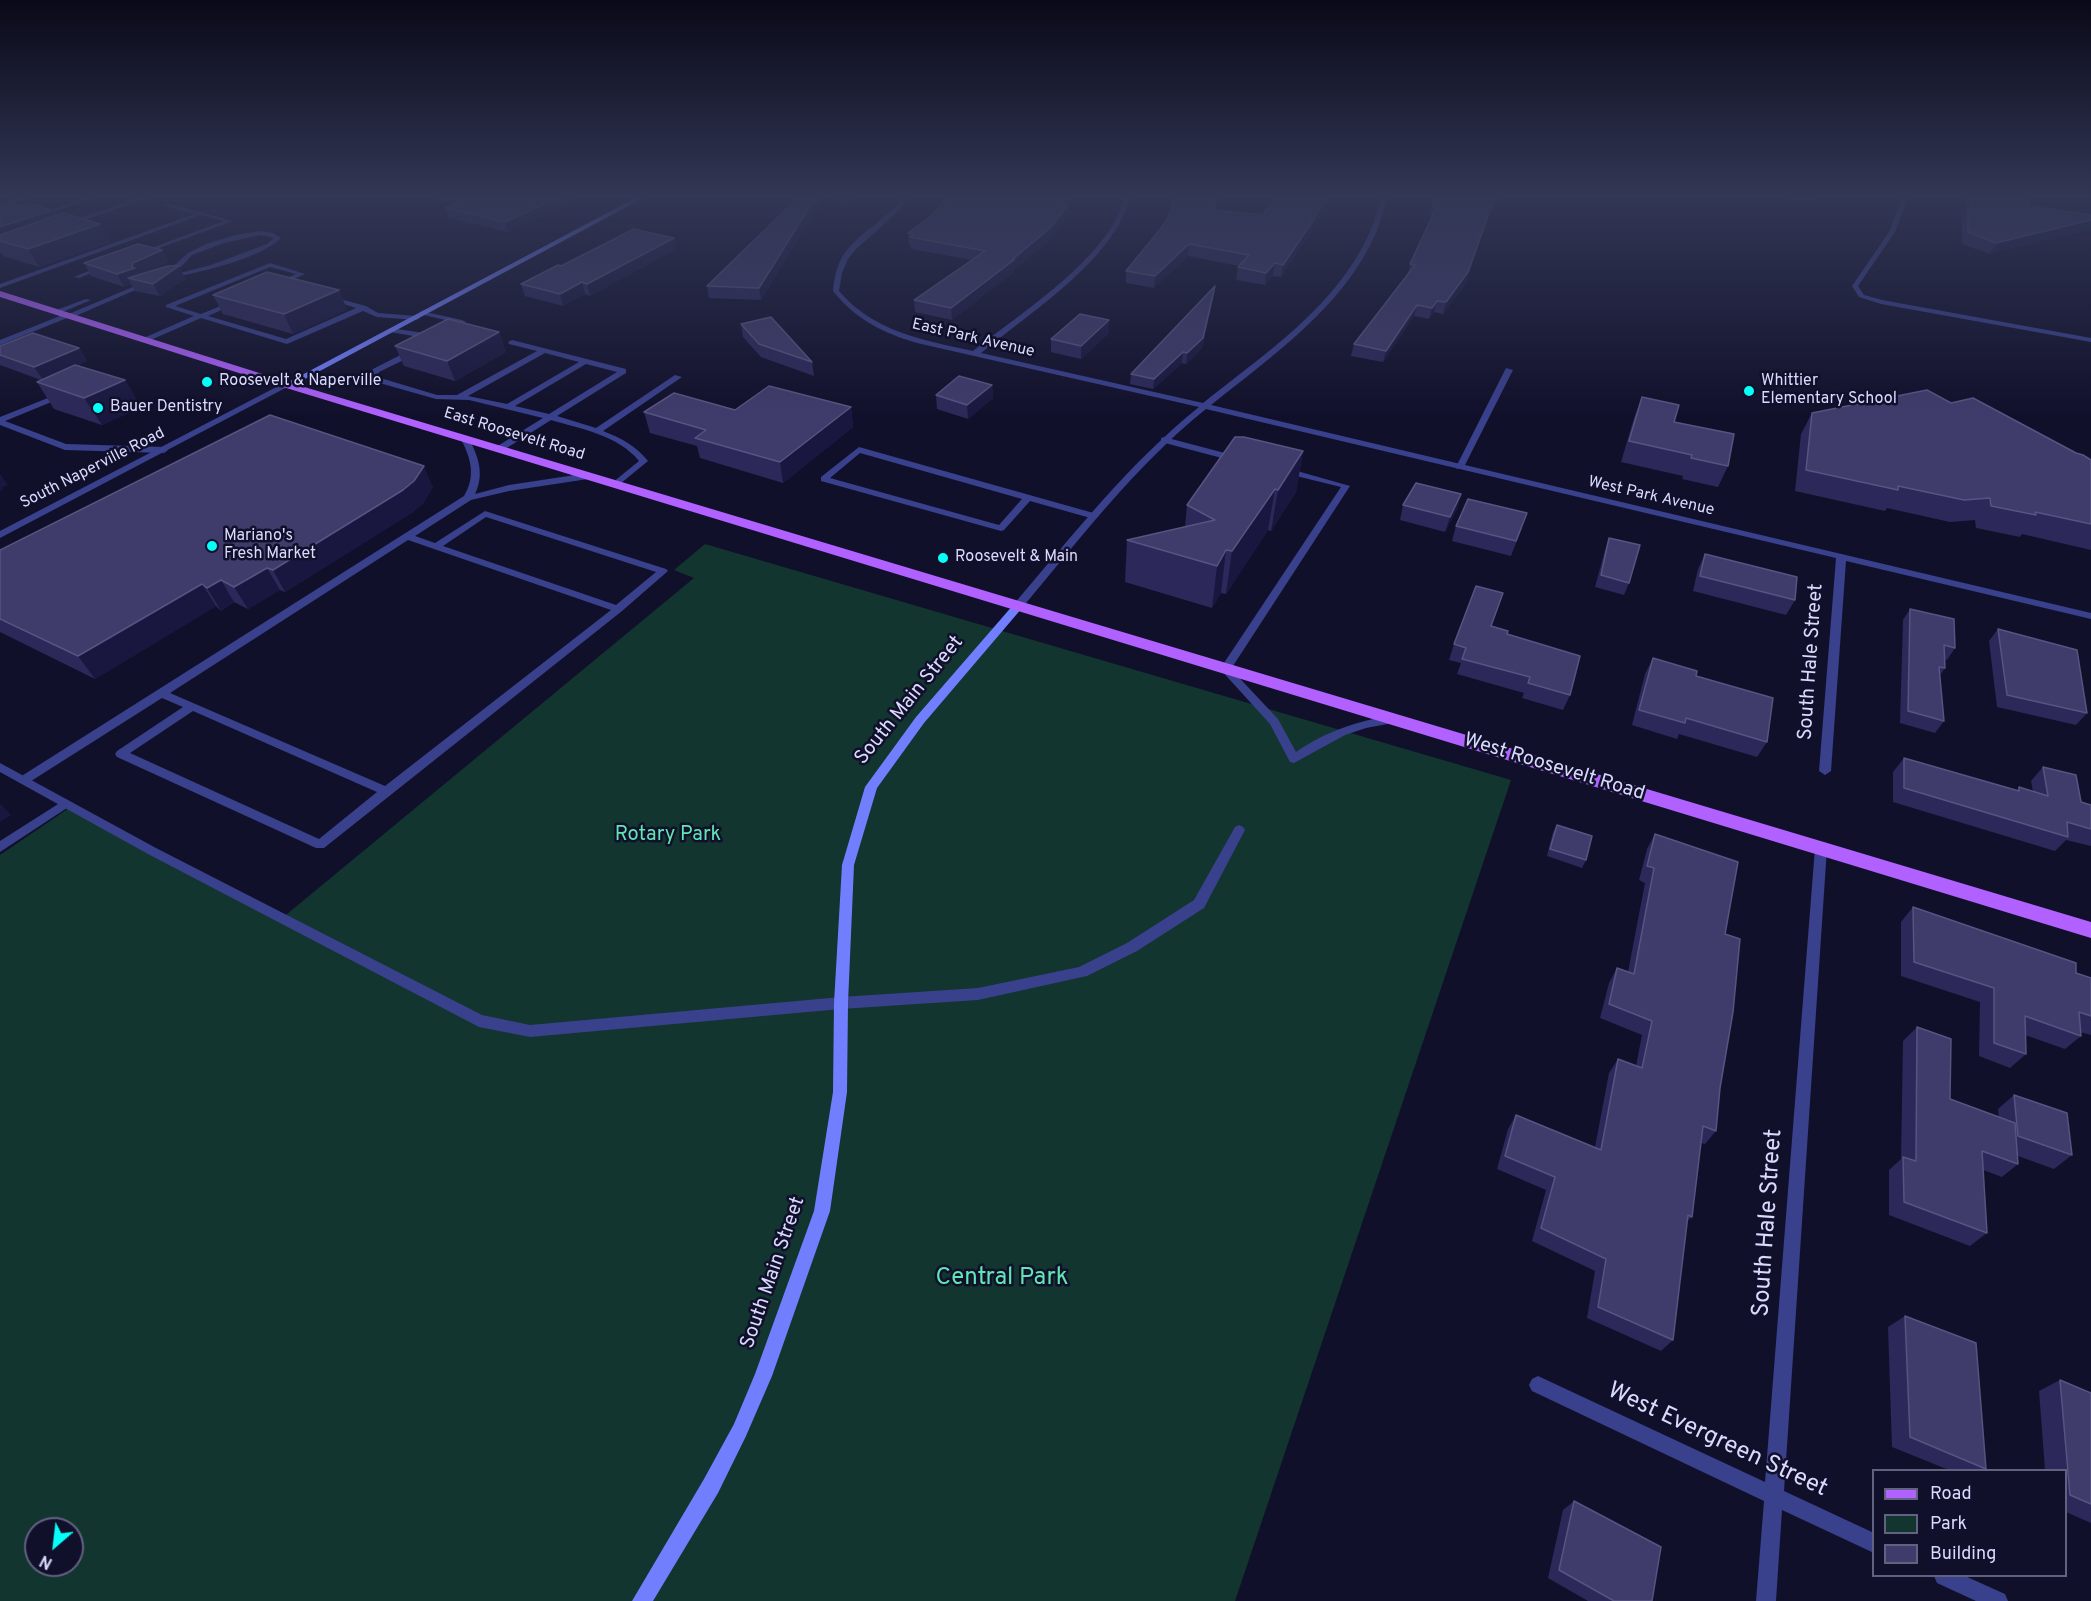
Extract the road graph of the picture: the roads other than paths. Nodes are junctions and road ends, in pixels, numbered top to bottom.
1 (45, 270) edge
2 (97, 270) edge
3 (166, 270) edge
4 (197, 270) edge
5 (258, 270) edge
6 (287, 270) edge
7 (507, 270) edge
8 (838, 270) edge
9 (1077, 270) edge
10 (1348, 270) edge
11 (1867, 270) edge
12 (77, 277) dead end
13 (144, 278) edge
14 (134, 282) edge
15 (278, 284) junction
16 (0, 286) edge
17 (288, 287) edge
18 (267, 288) edge
19 (0, 294) edge
20 (320, 296) edge
21 (244, 298) edge
22 (363, 308) junction
23 (55, 312) junction
24 (424, 314) junction
25 (377, 315) junction
26 (68, 316) junction
27 (201, 316) junction
28 (416, 318) junction
29 (470, 326) edge
30 (391, 331) junction
31 (143, 340) junction
32 (2091, 340) edge
33 (512, 342) dead end
34 (0, 343) edge
35 (544, 350) junction
36 (974, 354) junction
37 (585, 361) junction
38 (1509, 370) dead end
39 (678, 377) dead end
40 (287, 385) junction
41 (71, 390) edge
42 (458, 398) junction
43 (1204, 406) junction
44 (508, 407) junction
45 (550, 417) junction
46 (0, 421) edge
47 (596, 432) junction
48 (465, 439) junction
49 (1164, 440) junction
50 (499, 449) junction
51 (164, 450) junction
52 (1244, 460) edge
53 (1460, 467) junction
54 (1278, 469) edge
55 (588, 476) junction
56 (615, 484) junction
57 (468, 498) junction
58 (1028, 498) junction
59 (1094, 516) junction
60 (0, 535) edge
61 (408, 537) junction
62 (437, 546) junction
63 (1841, 557) junction
64 (1018, 606) junction
65 (618, 609) junction
66 (2091, 616) edge
67 (1225, 669) junction
68 (161, 693) junction
69 (191, 707) junction
70 (1394, 719) junction
71 (0, 767) edge
72 (1825, 771) dead end
73 (24, 780) junction
74 (386, 791) junction
75 (66, 804) junction
76 (1239, 830) dead end
77 (0, 847) edge
78 (1821, 849) junction
79 (2091, 930) edge
80 (841, 1003) junction
81 (1538, 1384) dead end
82 (1773, 1496) junction
83 (1872, 1542) edge
84 (1948, 1577) edge
85 (642, 1601) edge
86 (1766, 1601) edge
87 (1998, 1601) edge

1 - 16 street
2 - 12 street
3 - 13 street
4 - 26 street
5 - 27 street
6 - 15 street
7 - 24 street, South Naperville Road
8 - 36 street, East Park Avenue
9 - 36 street
10 - 43 street, South Main Street
11 - 32 street
14 - 23 street
15 - 17 street
15 - 18 street
19 - 23 main road, East Roosevelt Road
20 - 22 street
21 - 27 street
22 - 25 street
22 - 27 street
23 - 26 main road, East Roosevelt Road
24 - 28 street, South Naperville Road
24 - 29 street
25 - 28 street
25 - 30 street
26 - 31 main road, East Roosevelt Road
26 - 34 street
27 - 31 street
28 - 30 street, South Naperville Road
30 - 40 street, South Naperville Road
30 - 42 street
31 - 40 main road, East Roosevelt Road
33 - 35 street
35 - 37 street
35 - 42 street
36 - 43 street, East Park Avenue
37 - 44 street
37 - 45 street
38 - 53 street
39 - 47 street
40 - 48 main road, East Roosevelt Road
40 - 51 street, South Naperville Road
41 - 46 street
42 - 44 street
43 - 49 street, South Main Street
43 - 53 street, West Park Avenue
44 - 45 street
45 - 47 street
45 - 50 street
46 - 51 street
47 - 56 street
48 - 50 main road, East Roosevelt Road
48 - 57 street
49 - 52 street
49 - 59 street, South Main Street
50 - 55 main road, East Roosevelt Road
51 - 60 street, South Naperville Road
53 - 63 street, West Park Avenue
54 - 67 street
55 - 56 main road, East Roosevelt Road
55 - 57 street
56 - 64 main road, East Roosevelt Road
57 - 61 street
58 - 58 street
58 - 59 street
59 - 64 street, South Main Street
61 - 62 street
61 - 68 street
62 - 65 street
62 - 65 street
63 - 66 street, West Park Avenue
63 - 72 street, South Hale Street
64 - 67 main road, West Roosevelt Road
64 - 80 street, South Main Street
65 - 74 street
67 - 70 main road, West Roosevelt Road
67 - 70 street
68 - 69 street
68 - 73 street
69 - 74 street
69 - 74 street
70 - 78 main road, West Roosevelt Road
71 - 73 street
73 - 75 street
75 - 77 street
75 - 80 street
76 - 80 street
78 - 79 main road, West Roosevelt Road
78 - 82 street, South Hale Street
80 - 85 street, South Main Street
81 - 82 street, West Evergreen Street
82 - 83 street, West Evergreen Street
82 - 86 street, South Hale Street
84 - 87 street

